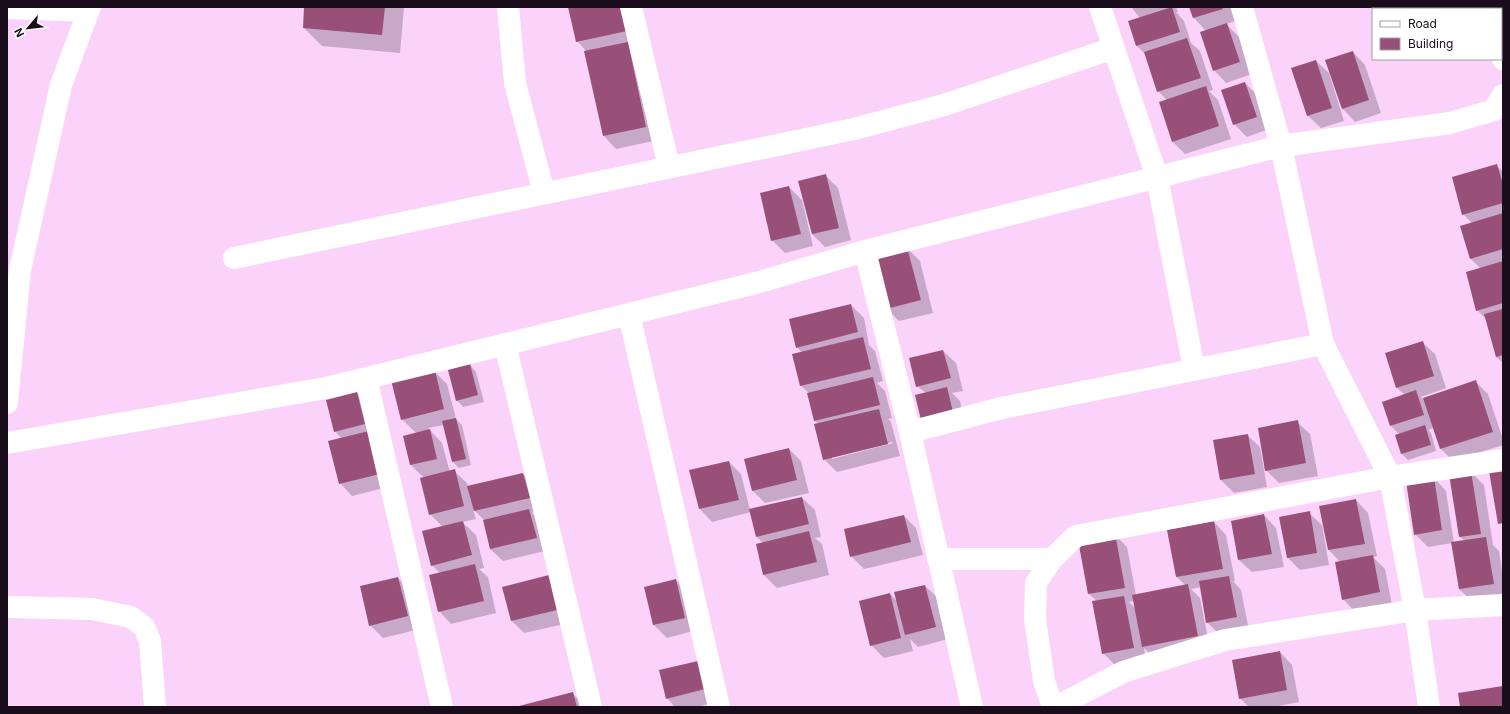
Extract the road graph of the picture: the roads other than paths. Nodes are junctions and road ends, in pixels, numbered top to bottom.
1 (508, 7) edge
2 (635, 7) edge
3 (1100, 7) edge
4 (1242, 7) edge
5 (7, 8) edge
6 (89, 9) edge
7 (1114, 48) junction
8 (1501, 106) edge
9 (1281, 146) junction
10 (669, 167) junction
11 (1157, 177) junction
12 (544, 193) junction
13 (866, 251) junction
14 (234, 258) dead end
15 (629, 314) junction
16 (505, 344) junction
17 (1323, 344) junction
18 (1194, 368) junction
19 (366, 378) junction
20 (7, 403) edge
21 (910, 432) junction
22 (7, 443) edge
23 (1503, 460) edge
24 (1390, 477) junction
25 (938, 559) junction
26 (1052, 559) junction
27 (1503, 605) edge
28 (7, 607) edge
29 (1415, 610) junction
30 (155, 707) edge
31 (442, 707) edge
32 (590, 707) edge
33 (719, 707) edge
34 (972, 707) edge
35 (1053, 707) edge
36 (1056, 707) edge
37 (1429, 707) edge

1 - 12 street
2 - 10 street
3 - 7 street
4 - 9 street
5 - 6 street
6 - 20 street
7 - 10 street
7 - 11 street
8 - 9 street
9 - 11 street
9 - 17 street
10 - 12 street
11 - 13 street
11 - 18 street
12 - 14 street
13 - 15 street
13 - 21 street
15 - 16 street
15 - 33 street
16 - 19 street
16 - 32 street
17 - 18 street
17 - 24 street
18 - 21 street
19 - 22 street
19 - 31 street
21 - 25 street
23 - 24 street
24 - 26 street
24 - 29 street
25 - 26 street
25 - 34 street
26 - 35 street
27 - 29 street
28 - 30 street
29 - 36 street
29 - 37 street

